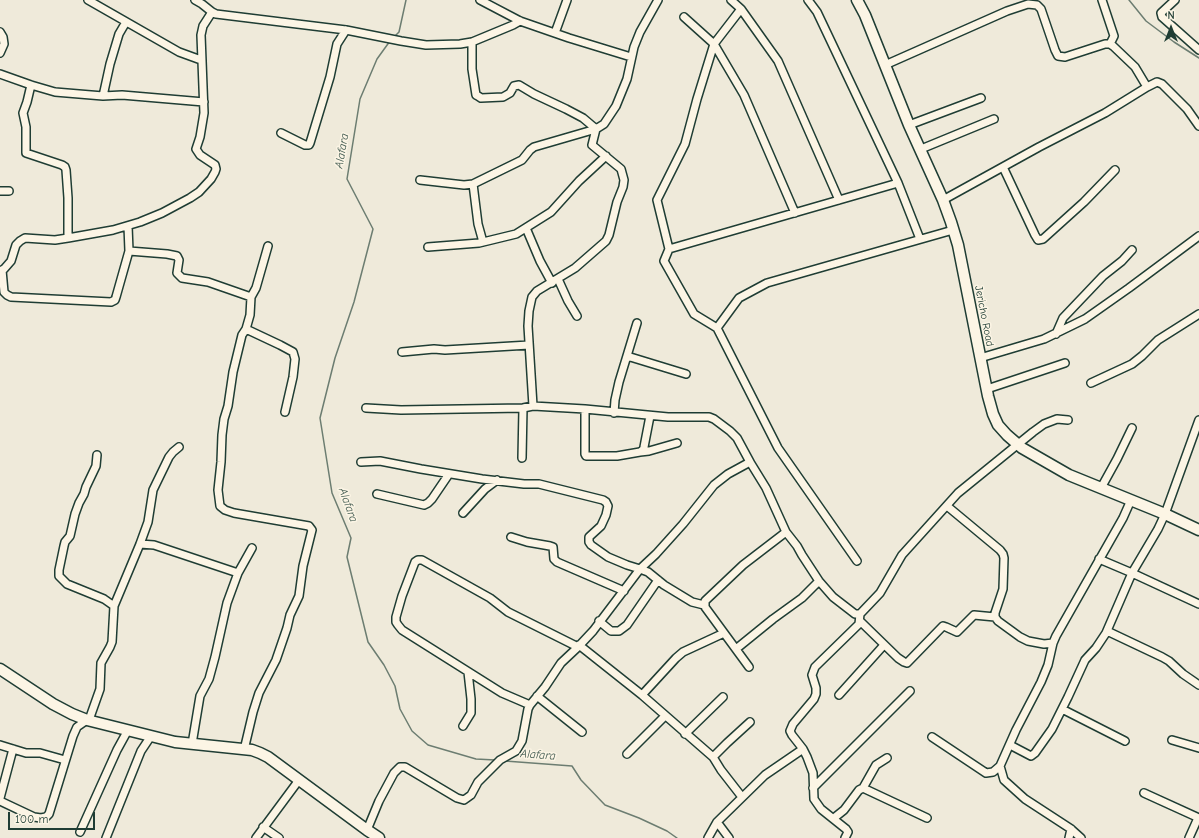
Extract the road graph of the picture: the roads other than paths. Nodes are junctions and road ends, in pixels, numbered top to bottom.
1 (88, 0) edge
2 (195, 0) edge
3 (480, 0) edge
4 (568, 0) edge
5 (658, 0) edge
6 (731, 0) edge
7 (808, 0) edge
8 (857, 0) edge
9 (1102, 0) edge
10 (1176, 0) edge
11 (740, 9) junction
12 (212, 12) junction
13 (684, 17) dead end
14 (520, 21) junction
15 (126, 22) junction
16 (346, 30) junction
17 (0, 32) edge
18 (555, 33) junction
19 (472, 42) junction
20 (714, 44) junction
21 (1110, 44) junction
22 (1199, 50) edge
23 (0, 52) edge
24 (631, 57) junction
25 (201, 60) junction
26 (885, 65) junction
27 (0, 74) edge
28 (31, 85) junction
29 (1147, 87) junction
30 (103, 96) junction
31 (981, 98) dead end
32 (204, 102) junction
33 (994, 119) dead end
34 (909, 125) junction
35 (1199, 126) edge
36 (596, 129) junction
37 (281, 133) dead end
38 (921, 149) junction
39 (606, 156) junction
40 (1003, 167) junction
41 (1115, 170) dead end
42 (420, 180) dead end
43 (898, 183) junction
44 (473, 184) junction
45 (0, 191) edge
46 (9, 191) dead end
47 (840, 200) junction
48 (943, 200) junction
49 (795, 213) junction
50 (128, 226) junction
51 (526, 228) junction
52 (953, 230) junction
53 (68, 238) junction
54 (920, 239) junction
55 (1197, 240) edge
56 (483, 242) junction
57 (268, 246) dead end
58 (428, 247) dead end
59 (669, 249) junction
60 (1132, 250) dead end
61 (129, 251) junction
62 (1, 271) edge
63 (555, 281) junction
64 (251, 297) junction
65 (1199, 314) edge
66 (576, 316) dead end
67 (637, 323) dead end
68 (717, 328) junction
69 (246, 329) junction
70 (1056, 334) junction
71 (529, 345) junction
72 (402, 352) dead end
73 (626, 356) junction
74 (980, 358) junction
75 (1066, 363) dead end
76 (686, 374) dead end
77 (1091, 383) dead end
78 (987, 389) junction
79 (533, 406) junction
80 (366, 408) dead end
81 (523, 408) junction
82 (585, 409) junction
83 (285, 412) dead end
84 (614, 412) junction
85 (650, 416) junction
86 (1068, 420) dead end
87 (1199, 420) edge
88 (1132, 428) dead end
89 (677, 443) dead end
90 (1018, 445) junction
91 (179, 447) dead end
92 (640, 452) junction
93 (97, 455) dead end
94 (522, 458) dead end
95 (361, 462) dead end
96 (750, 462) junction
97 (449, 474) junction
98 (497, 480) junction
99 (1101, 488) junction
100 (377, 494) dead end
101 (1130, 500) junction
102 (946, 506) junction
103 (463, 512) dead end
104 (1165, 514) junction
105 (1199, 530) edge
106 (786, 532) junction
107 (510, 537) dead end
108 (140, 544) junction
109 (252, 548) dead end
110 (1099, 559) junction
111 (857, 561) dead end
112 (640, 568) junction
113 (238, 573) junction
114 (1132, 573) junction
115 (658, 580) junction
116 (819, 581) junction
117 (624, 591) junction
118 (1199, 604) edge
119 (704, 605) junction
120 (114, 606) junction
121 (995, 617) junction
122 (860, 618) junction
123 (599, 621) junction
124 (1107, 631) junction
125 (724, 633) junction
126 (1053, 643) junction
127 (884, 645) junction
128 (578, 646) junction
129 (736, 649) junction
130 (749, 667) dead end
131 (0, 669) edge
132 (468, 672) junction
133 (1199, 685) edge
134 (910, 691) dead end
135 (642, 695) junction
136 (840, 695) dead end
137 (537, 696) junction
138 (723, 697) dead end
139 (530, 704) junction
140 (1062, 709) junction
141 (665, 716) junction
142 (88, 720) junction
143 (750, 722) dead end
144 (464, 726) dead end
145 (128, 730) junction
146 (582, 732) dead end
147 (685, 734) junction
148 (151, 736) junction
149 (932, 737) dead end
150 (1125, 740) dead end
151 (1172, 740) dead end
152 (0, 744) edge
153 (192, 744) junction
154 (1010, 745) junction
155 (13, 748) junction
156 (803, 748) junction
157 (1199, 748) edge
158 (244, 750) junction
159 (627, 754) dead end
160 (713, 757) junction
161 (887, 758) dead end
162 (65, 760) junction
163 (1000, 766) junction
164 (299, 780) junction
165 (813, 788) junction
166 (863, 788) junction
167 (1144, 793) dead end
168 (742, 797) junction
169 (0, 800) edge
170 (834, 818) junction
171 (927, 818) dead end
172 (1198, 818) edge
173 (717, 822) junction
174 (264, 827) junction
175 (1072, 829) junction
176 (367, 830) junction
177 (80, 832) dead end
178 (106, 838) edge
179 (256, 838) edge
180 (280, 838) edge
181 (379, 838) edge
182 (708, 838) edge
183 (729, 838) edge
184 (845, 838) edge
185 (1069, 838) edge
186 (1081, 838) edge
187 (1189, 838) edge

1 - 15 street
2 - 12 street
3 - 14 street
4 - 18 street
5 - 24 street
6 - 11 street
7 - 43 street
8 - 26 street, Jericho Road
9 - 21 street
10 - 22 street
11 - 20 street
11 - 47 street
12 - 16 street
12 - 25 street
13 - 20 street
14 - 18 street
14 - 19 street
15 - 25 street
15 - 30 street
16 - 19 street
16 - 37 street
17 - 23 street
18 - 24 street
19 - 36 street
20 - 49 street
20 - 59 street
21 - 26 street
21 - 29 street
24 - 36 street
25 - 32 street
26 - 34 street, Jericho Road
27 - 28 street
28 - 30 street
28 - 53 street
29 - 35 street
29 - 40 street
30 - 32 street
31 - 34 street
32 - 50 street
33 - 38 street
34 - 38 street, Jericho Road
36 - 39 street
36 - 44 street
38 - 48 street, Jericho Road
39 - 51 street
39 - 63 street
40 - 41 street
40 - 48 street
42 - 44 street
43 - 47 street
43 - 54 street
44 - 56 street
45 - 46 street
47 - 49 street
48 - 52 street, Jericho Road
49 - 59 street
50 - 53 street
50 - 61 street
51 - 56 street
51 - 63 street
52 - 54 street
52 - 74 street, Jericho Road
53 - 62 street
54 - 68 street
55 - 70 street
56 - 58 street
57 - 64 street
59 - 68 street
60 - 70 street
61 - 62 street
61 - 64 street
63 - 66 street
63 - 71 street
64 - 69 street
65 - 77 street
67 - 73 street
68 - 111 street
69 - 83 street
69 - 158 street
70 - 74 street
71 - 72 street
71 - 79 street
73 - 76 street
73 - 84 street
74 - 78 street, Jericho Road
75 - 78 street
78 - 90 street, Jericho Road
79 - 81 street
79 - 82 street
80 - 81 street
81 - 94 street
82 - 84 street
82 - 92 street
84 - 85 street
85 - 92 street
85 - 96 street
86 - 90 street
87 - 104 street
88 - 99 street
89 - 92 street
90 - 99 street, Jericho Road
90 - 102 street
91 - 108 street
93 - 120 street
95 - 97 street
96 - 106 street
96 - 112 street
97 - 98 street
97 - 100 street
98 - 103 street
98 - 112 street
99 - 101 street, Jericho Road
101 - 104 street, Jericho Road
101 - 110 street
102 - 121 street
102 - 122 street
104 - 105 street, Jericho Road
104 - 114 street
106 - 116 street
106 - 119 street
107 - 117 street
108 - 113 street
108 - 120 street
109 - 113 street
110 - 114 street
110 - 126 street
112 - 115 street
112 - 117 street
113 - 153 street
114 - 118 street
114 - 124 street
115 - 119 street
115 - 123 street
116 - 122 street
116 - 129 street
117 - 123 street
119 - 125 street
120 - 142 street
121 - 126 street
121 - 127 street
122 - 127 street
122 - 156 street
123 - 128 street
124 - 133 street
124 - 140 street
125 - 129 street
125 - 135 street
126 - 154 street
127 - 136 street
128 - 132 street
128 - 135 street
128 - 137 street
129 - 130 street
131 - 142 street
132 - 139 street
132 - 144 street
134 - 165 street
135 - 141 street
137 - 139 street
137 - 146 street
138 - 147 street
139 - 176 street
140 - 150 street
140 - 154 street
141 - 147 street
141 - 159 street
142 - 145 street
142 - 162 street
143 - 160 street
145 - 148 street
145 - 177 street
147 - 160 street
148 - 153 street
148 - 178 street
149 - 163 street
151 - 157 street
152 - 155 street
153 - 158 street
154 - 163 street
155 - 162 street
155 - 169 street
156 - 165 street
156 - 168 street
158 - 164 street
160 - 168 street
161 - 166 street
162 - 169 street
163 - 175 street
164 - 174 street
164 - 176 street
165 - 170 street
166 - 170 street
166 - 171 street
167 - 172 street
168 - 173 street
170 - 184 street
172 - 187 street
173 - 182 street
173 - 183 street
174 - 179 street
174 - 180 street
175 - 185 street
175 - 186 street
176 - 181 street

